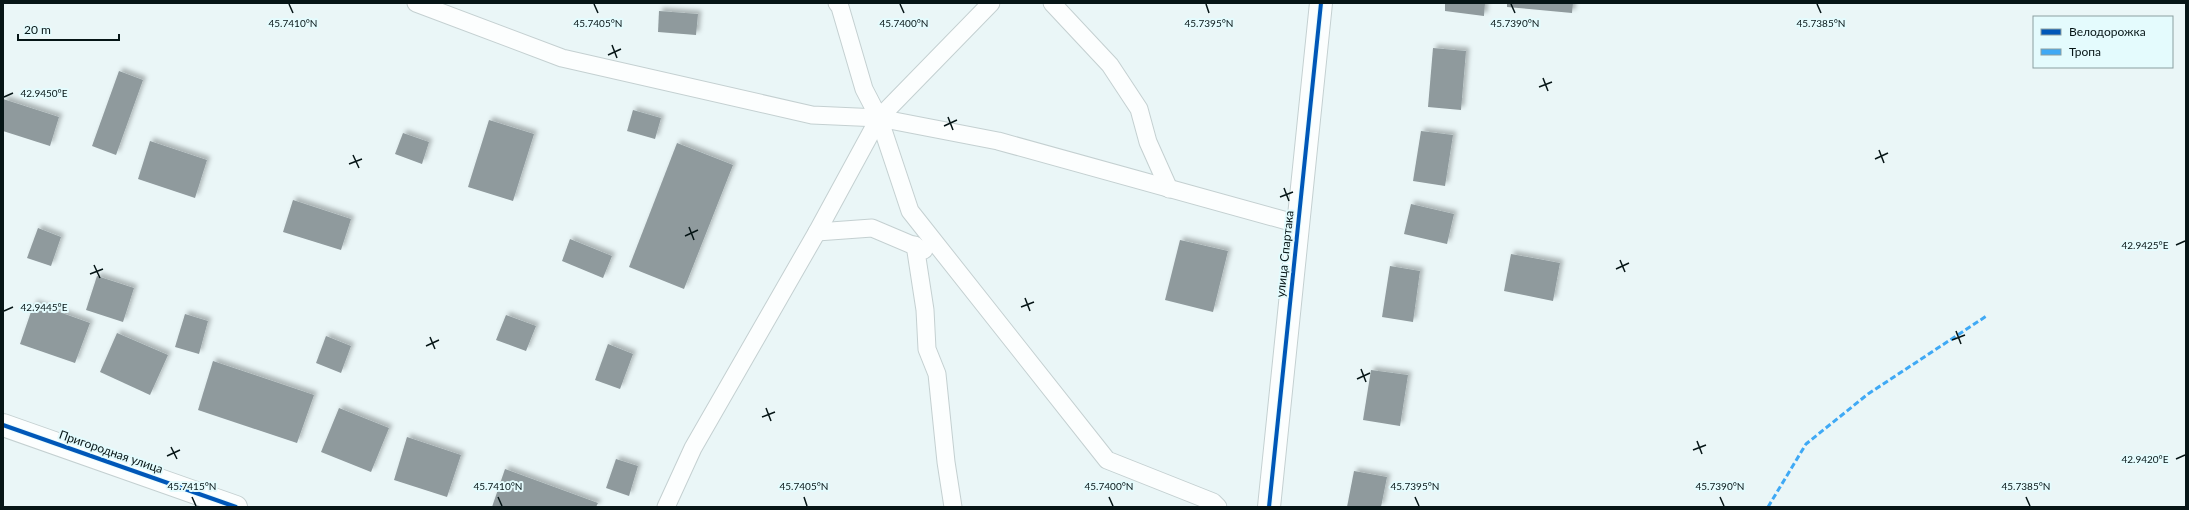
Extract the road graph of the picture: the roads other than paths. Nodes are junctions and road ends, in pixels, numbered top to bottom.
1 (416, 3) edge
2 (837, 3) edge
3 (990, 3) edge
4 (1052, 3) edge
5 (1069, 3) edge
6 (1321, 3) edge
7 (449, 9) edge
8 (1076, 26) junction
9 (879, 118) junction
10 (1169, 189) junction
11 (1298, 224) junction
12 (817, 232) junction
13 (915, 245) junction
14 (951, 264) junction
15 (3, 425) edge
16 (236, 507) edge
17 (666, 507) edge
18 (953, 507) edge
19 (1218, 507) edge
20 (1269, 507) edge

1 - 7 lane
2 - 9 lane
3 - 9 lane
4 - 8 lane
5 - 8 lane
6 - 11 street, улица Спартака
7 - 9 lane
8 - 10 lane
9 - 10 lane
9 - 12 lane
9 - 14 lane
10 - 11 lane
11 - 20 street, улица Спартака
12 - 13 lane
12 - 17 lane
13 - 14 lane
13 - 18 lane
14 - 19 lane
15 - 16 street, Пригородная улица

